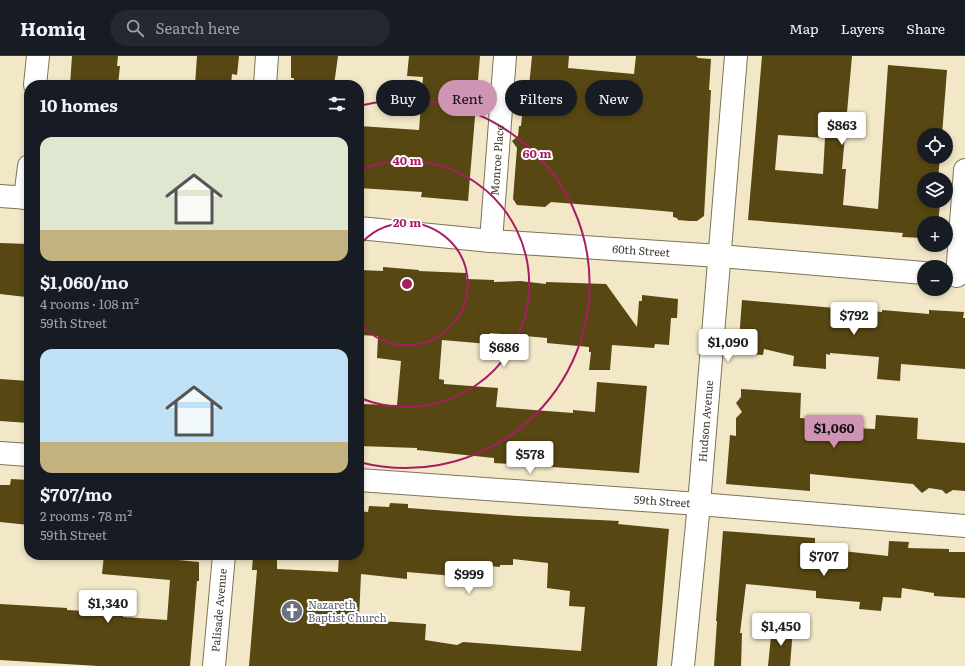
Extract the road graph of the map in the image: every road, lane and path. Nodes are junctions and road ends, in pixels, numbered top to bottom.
1 (38, 56) edge
2 (267, 56) edge
3 (505, 56) edge
4 (736, 56) edge
5 (36, 80) edge
6 (265, 80) edge
7 (965, 170) edge
8 (0, 196) edge
9 (24, 198) edge
10 (364, 228) edge
11 (491, 241) junction
12 (720, 256) junction
13 (917, 273) edge
14 (956, 276) edge
15 (0, 453) edge
16 (24, 455) edge
17 (364, 480) edge
18 (699, 504) junction
19 (965, 526) edge
20 (224, 560) edge
21 (214, 666) edge
22 (683, 666) edge

1 - 5 street
2 - 6 street
3 - 11 street, Monroe Place
4 - 12 street, Hudson Avenue
7 - 14 street
8 - 9 street
10 - 11 street, 60th Street
11 - 12 street, 60th Street
12 - 13 street, 60th Street
12 - 18 street, Hudson Avenue
15 - 16 street
17 - 18 street, 59th Street
18 - 19 street, 59th Street
18 - 22 street, Hudson Avenue
20 - 21 street, Palisade Avenue

